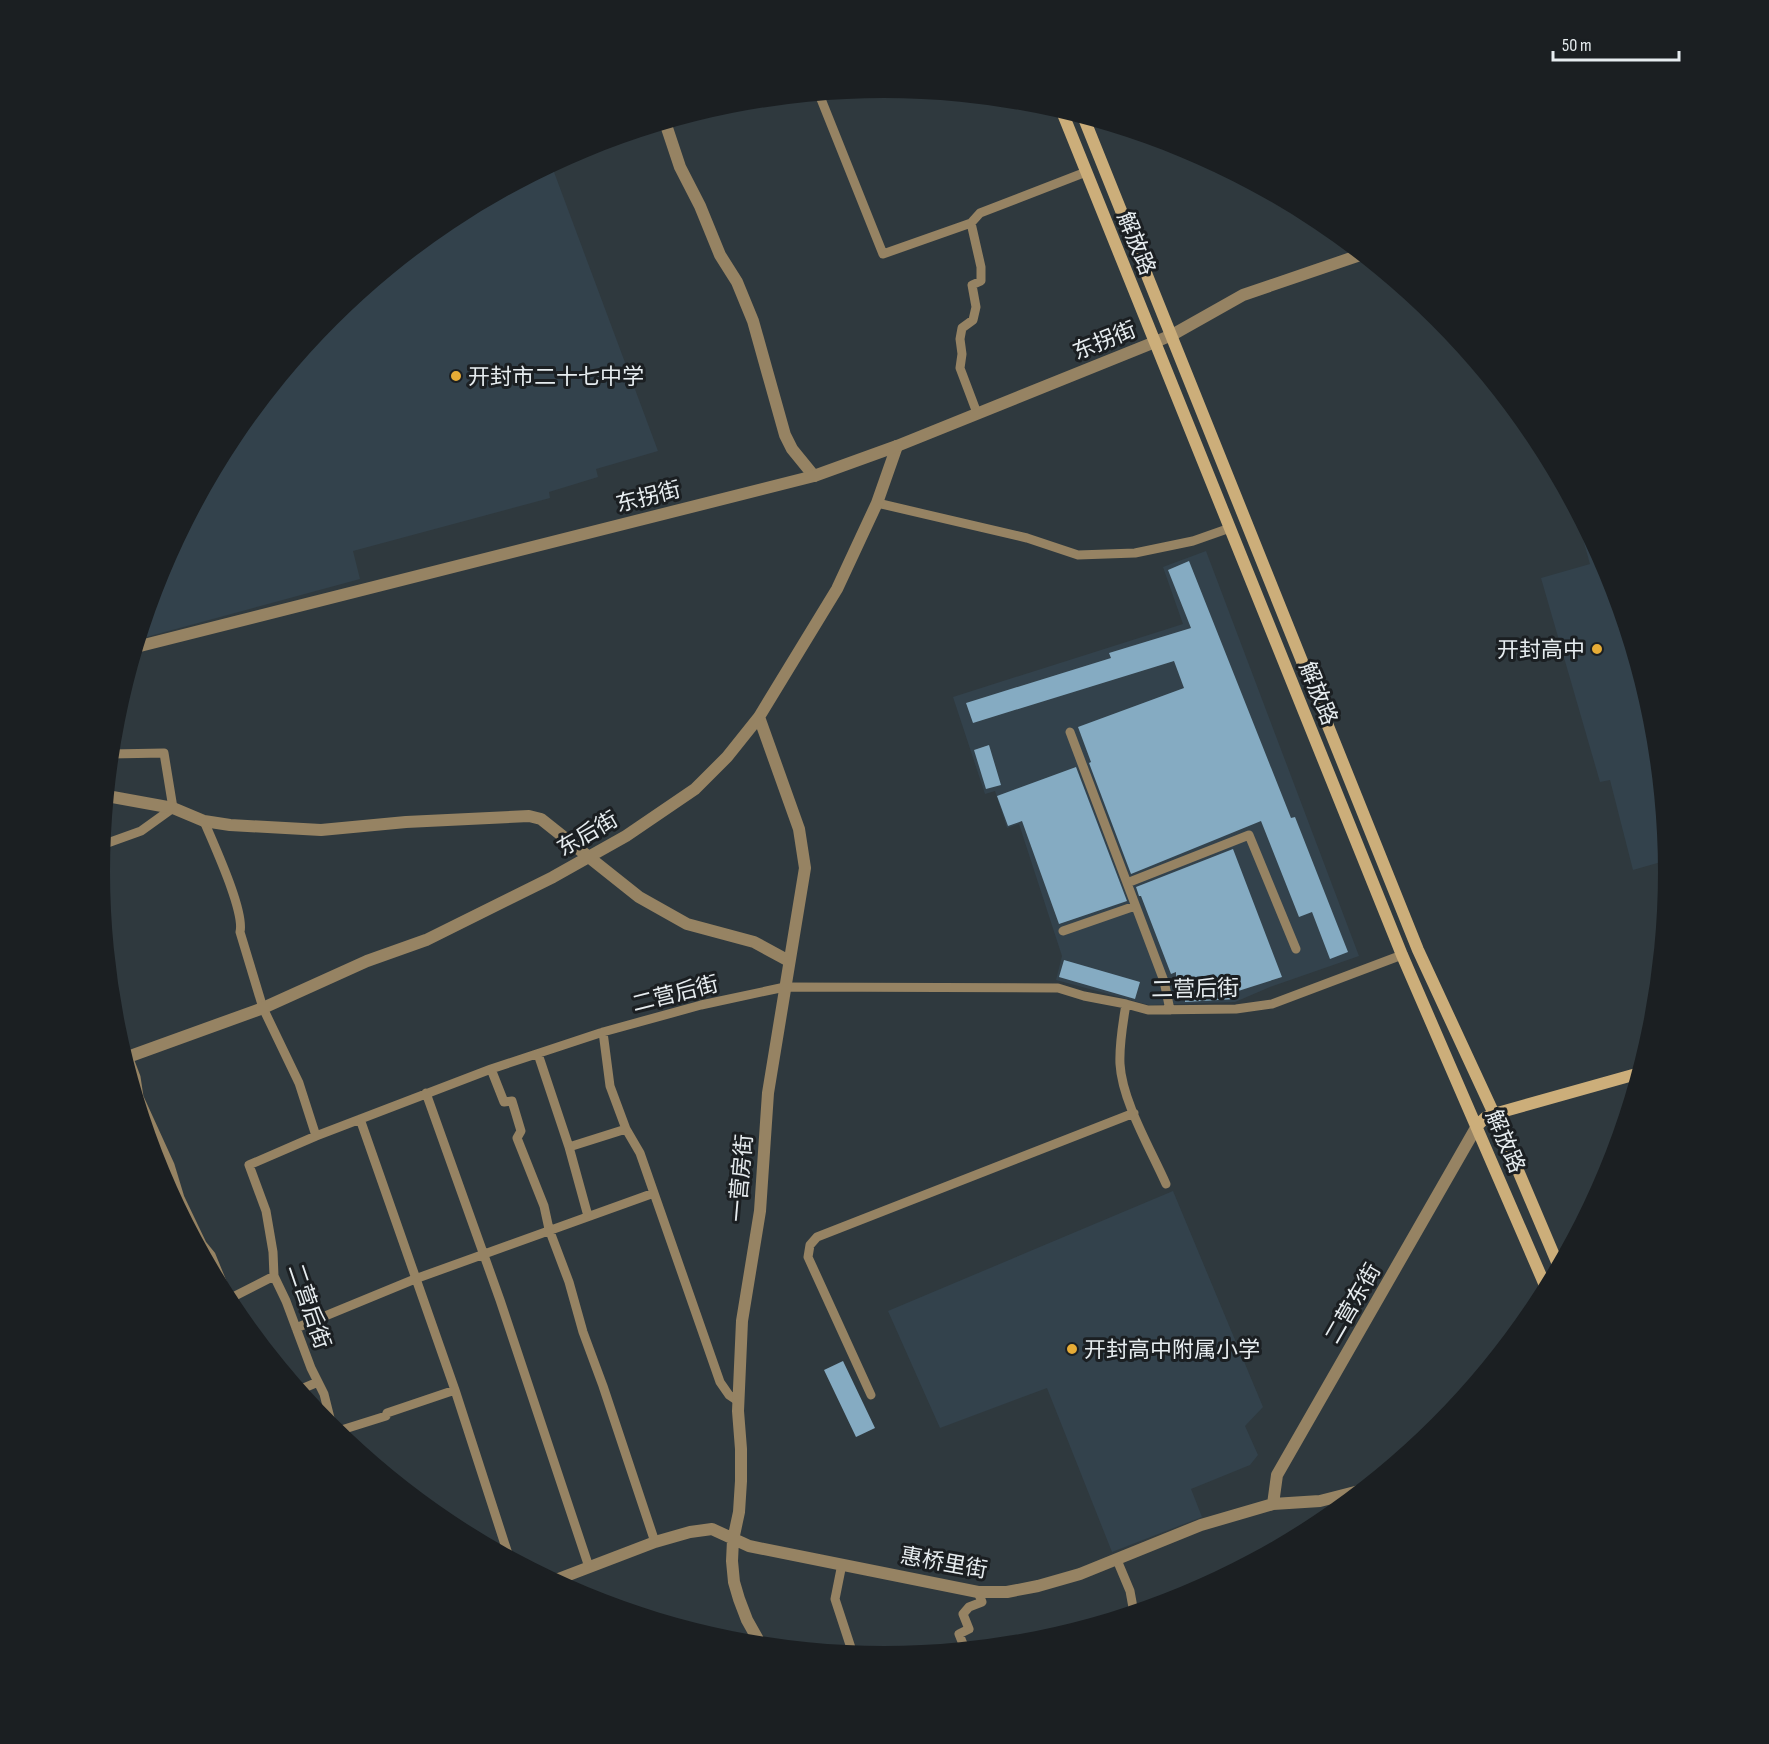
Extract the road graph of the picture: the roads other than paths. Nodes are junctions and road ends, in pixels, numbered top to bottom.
1 (822, 100) edge
2 (1064, 119) edge
3 (1086, 124) edge
4 (667, 129) edge
5 (1086, 172) junction
6 (971, 223) junction
7 (1355, 257) edge
8 (1172, 335) junction
9 (1155, 342) junction
10 (977, 413) junction
11 (897, 446) junction
12 (814, 476) junction
13 (877, 503) junction
14 (1230, 528) junction
15 (144, 645) edge
16 (759, 717) junction
17 (1070, 732) dead end
18 (120, 754) edge
19 (114, 797) edge
20 (173, 808) junction
21 (204, 820) junction
22 (111, 842) edge
23 (588, 857) junction
24 (1127, 884) junction
25 (1135, 906) junction
26 (1063, 931) dead end
27 (1296, 949) dead end
28 (1402, 954) junction
29 (789, 961) junction
30 (785, 987) junction
31 (1126, 1004) junction
32 (263, 1008) junction
33 (1170, 1010) junction
34 (603, 1032) junction
35 (538, 1054) junction
36 (132, 1055) edge
37 (491, 1069) junction
38 (1632, 1075) edge
39 (426, 1093) junction
40 (1134, 1113) junction
41 (1494, 1114) junction
42 (360, 1119) junction
43 (1477, 1126) junction
44 (626, 1129) junction
45 (157, 1136) edge
46 (316, 1136) junction
47 (569, 1147) junction
48 (172, 1175) edge
49 (1166, 1184) dead end
50 (654, 1193) junction
51 (588, 1216) junction
52 (549, 1229) junction
53 (482, 1253) junction
54 (1555, 1258) edge
55 (274, 1276) junction
56 (415, 1279) junction
57 (1542, 1279) edge
58 (236, 1295) edge
59 (296, 1328) junction
60 (318, 1382) junction
61 (306, 1387) edge
62 (455, 1390) junction
63 (871, 1395) dead end
64 (738, 1401) junction
65 (329, 1411) edge
66 (345, 1428) edge
67 (1344, 1495) edge
68 (1273, 1504) junction
69 (733, 1540) junction
70 (655, 1542) junction
71 (506, 1548) edge
72 (1117, 1560) junction
73 (842, 1564) junction
74 (589, 1567) junction
75 (564, 1577) edge
76 (978, 1592) junction
77 (1133, 1605) edge
78 (756, 1636) edge
79 (962, 1642) edge
80 (850, 1645) edge

1 - 6 lane
2 - 5 main road, 解放路
3 - 8 main road, 解放路
4 - 12 street
5 - 6 lane
5 - 9 main road, 解放路
6 - 10 lane
7 - 8 street, 东拐街
8 - 9 street, 东拐街
8 - 41 main road, 解放路
9 - 10 street, 东拐街
9 - 14 main road, 解放路
10 - 11 street, 东拐街
11 - 12 street, 东拐街
11 - 13 street, 东后街
12 - 15 street, 东拐街
13 - 14 lane
13 - 16 street, 东后街
14 - 28 main road, 解放路
16 - 23 street, 东后街
16 - 29 street, 一营房街
17 - 24 lane
18 - 20 lane
19 - 20 street
20 - 21 street
20 - 22 lane
21 - 23 street
21 - 32 lane
23 - 29 street
23 - 32 street, 东后街
24 - 25 lane
24 - 27 lane
25 - 26 lane
25 - 33 lane
28 - 33 lane, 二营后街
28 - 43 main road, 解放路
29 - 30 street, 一营房街
30 - 31 lane, 二营后街
30 - 34 lane, 二营后街
30 - 64 street, 一营房街
31 - 33 lane, 二营后街
31 - 40 lane
32 - 36 street, 东后街
32 - 46 lane
34 - 35 lane, 二营后街
34 - 44 lane
35 - 37 lane, 二营后街
35 - 47 lane
37 - 39 lane, 二营后街
37 - 52 lane
38 - 41 main road
39 - 42 lane, 二营后街
39 - 53 lane
40 - 49 lane
40 - 63 lane
41 - 43 main road
41 - 54 main road, 解放路
42 - 46 lane, 二营后街
42 - 56 lane
43 - 57 main road, 解放路
43 - 68 street, 二营东街
44 - 47 lane
44 - 50 lane
45 - 48 lane
46 - 55 lane, 二营后街
47 - 51 lane
50 - 51 lane
50 - 64 lane
51 - 52 lane
52 - 53 lane
52 - 70 lane
53 - 56 lane
53 - 74 lane
55 - 58 lane
55 - 59 lane, 二营后街
56 - 59 lane
56 - 62 lane
59 - 60 lane, 二营后街
60 - 61 lane
60 - 65 lane, 二营后街
62 - 66 lane
62 - 71 lane
64 - 69 street, 一营房街
67 - 68 street, 惠桥里街
68 - 72 street, 惠桥里街
69 - 70 street, 惠桥里街
69 - 73 street, 惠桥里街
69 - 78 street, 一营房街
70 - 74 street, 惠桥里街
72 - 76 street, 惠桥里街
72 - 77 lane
73 - 76 street, 惠桥里街
73 - 80 lane
74 - 75 street, 惠桥里街
76 - 79 lane

